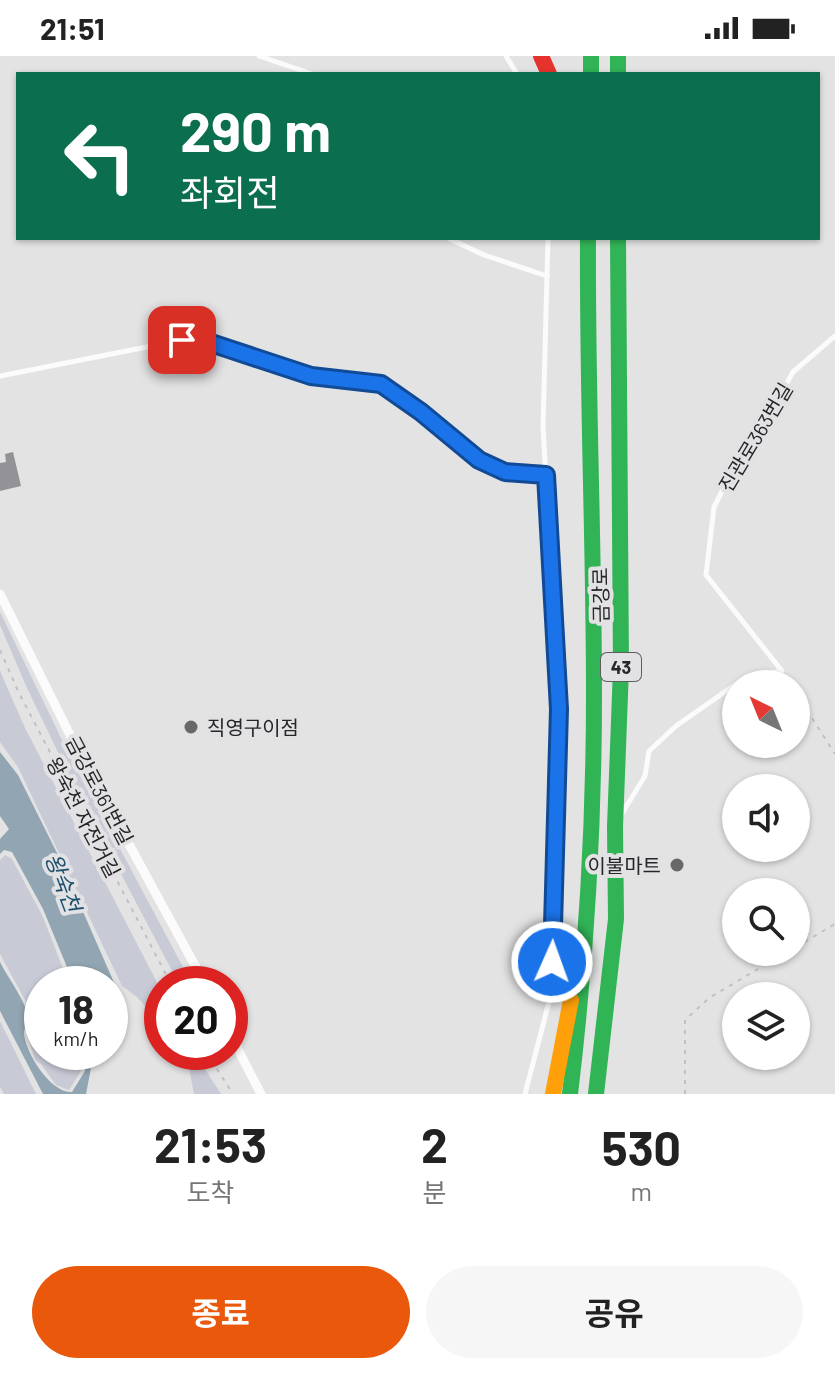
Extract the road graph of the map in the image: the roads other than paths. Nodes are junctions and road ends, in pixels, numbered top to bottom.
1 (259, 56) edge
2 (306, 72) edge
3 (452, 240) edge
4 (548, 240) edge
5 (618, 240) edge
6 (587, 241) edge
7 (547, 276) junction
8 (835, 336) edge
9 (0, 376) edge
10 (546, 475) junction
11 (0, 594) edge
12 (615, 827) junction
13 (588, 912) junction
14 (195, 966) edge
15 (608, 1005) junction
16 (248, 1069) edge
17 (261, 1094) edge
18 (525, 1094) edge
19 (553, 1094) edge
20 (570, 1094) edge
21 (596, 1094) edge
22 (603, 1094) edge

1 - 2 lane
3 - 7 lane
4 - 7 lane
5 - 12 highway, 금강로 / 43
6 - 13 highway, 금강로 / 43
7 - 10 lane
8 - 12 lane, 진관로363번길
9 - 10 lane
10 - 18 lane
11 - 14 street, 금강로361번길
12 - 15 highway, 금강로 / 43
13 - 19 highway
13 - 20 highway, 금강로 / 43
15 - 21 highway, 금강로 / 43
15 - 22 highway
16 - 17 street

